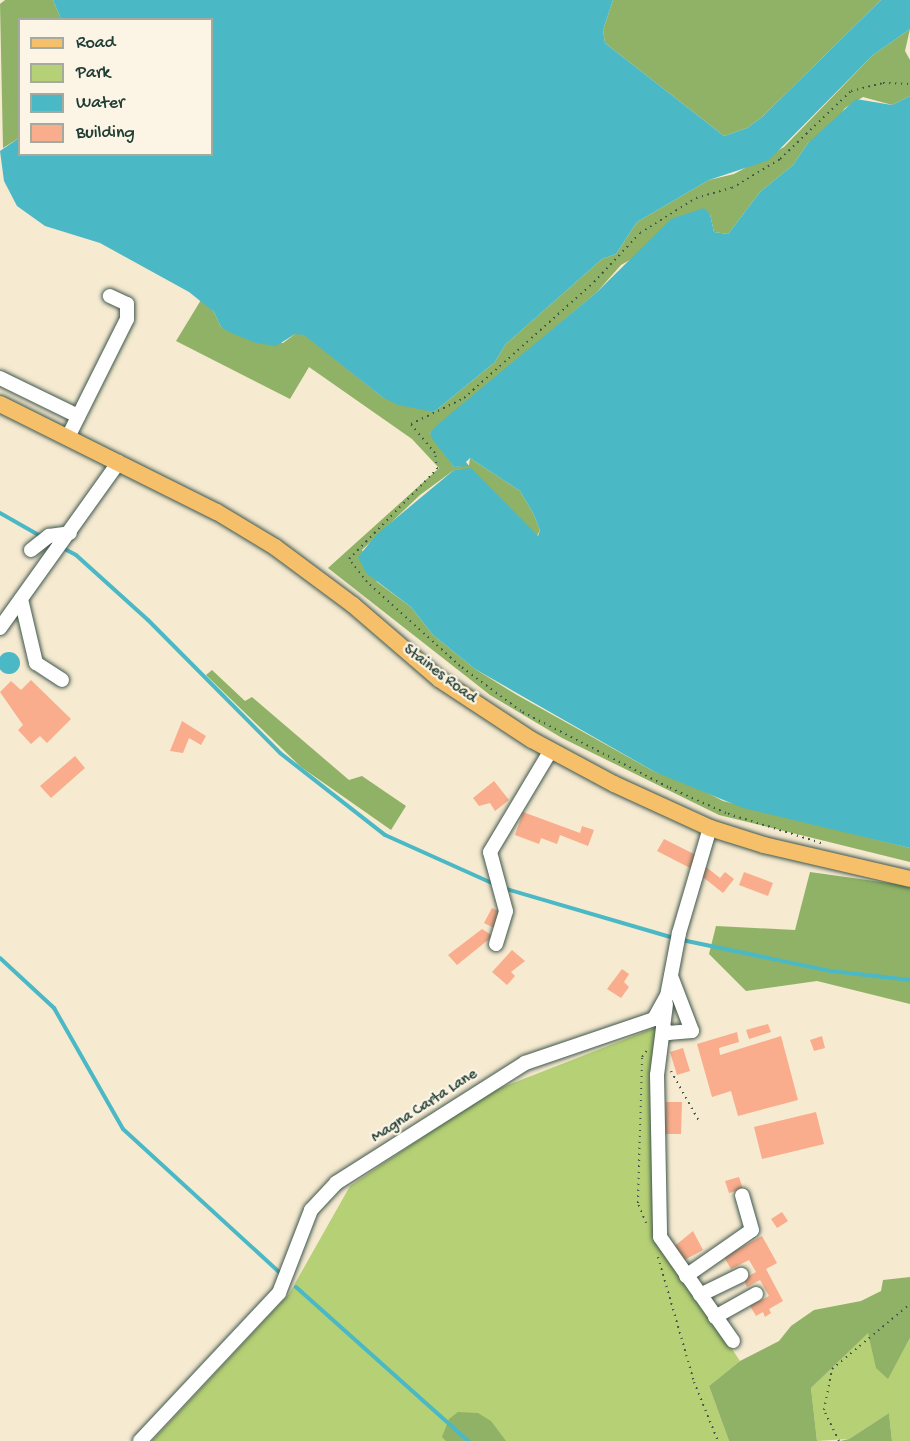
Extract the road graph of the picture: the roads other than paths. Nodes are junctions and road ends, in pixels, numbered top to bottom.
1 (110, 296) dead end
2 (0, 378) edge
3 (0, 404) edge
4 (78, 416) junction
5 (68, 437) junction
6 (119, 462) junction
7 (70, 533) junction
8 (31, 550) dead end
9 (21, 599) junction
10 (0, 628) edge
11 (62, 680) dead end
12 (551, 750) junction
13 (710, 828) junction
14 (910, 879) edge
15 (496, 944) dead end
16 (671, 976) junction
17 (667, 996) junction
18 (663, 1027) junction
19 (742, 1195) dead end
20 (741, 1275) dead end
21 (686, 1276) junction
22 (756, 1294) dead end
23 (700, 1295) junction
24 (715, 1317) junction
25 (733, 1341) dead end
26 (140, 1441) edge

1 - 4 street
2 - 4 street
3 - 5 main road, Staines Road
4 - 5 street
5 - 6 main road, Staines Road
6 - 7 street
6 - 12 main road, Staines Road
7 - 8 street
7 - 9 street
9 - 10 street
9 - 11 street
12 - 13 main road, Staines Road
12 - 15 street
13 - 14 main road, Staines Road
13 - 16 street, Magna Carta Lane
16 - 17 street, Magna Carta Lane
16 - 18 street
17 - 18 street
17 - 26 street, Magna Carta Lane
18 - 21 street
19 - 21 street
20 - 23 street
21 - 23 street
22 - 24 street
23 - 24 street
24 - 25 street

